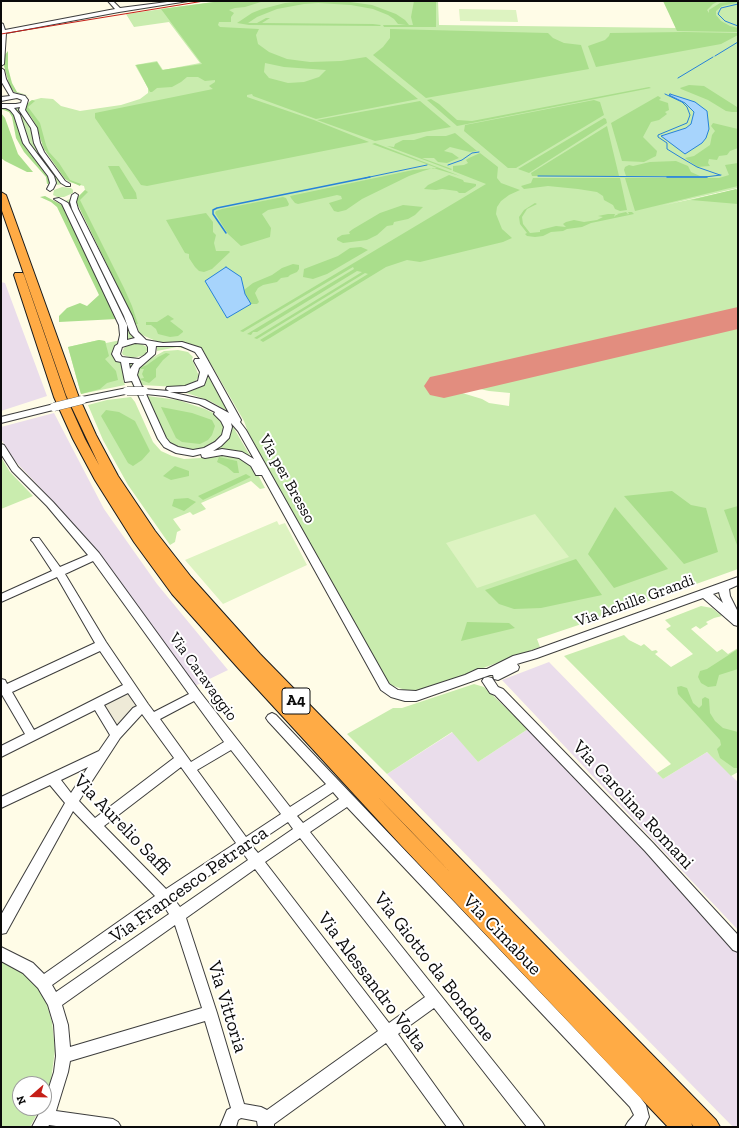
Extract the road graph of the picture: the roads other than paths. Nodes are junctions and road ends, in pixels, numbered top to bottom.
1 (110, 1) edge
2 (186, 1) edge
3 (154, 3) edge
4 (119, 10) junction
5 (1, 25) edge
6 (2, 32) edge
7 (1, 64) edge
8 (1, 70) edge
9 (1, 89) edge
10 (17, 96) junction
11 (2, 99) edge
12 (23, 104) junction
13 (1, 106) edge
14 (8, 107) junction
15 (68, 185) junction
16 (1, 195) edge
17 (51, 195) junction
18 (75, 195) junction
19 (1, 222) edge
20 (146, 342) junction
21 (122, 344) junction
22 (147, 357) junction
23 (125, 361) junction
24 (144, 391) junction
25 (1, 420) edge
26 (242, 430) junction
27 (1, 447) edge
28 (280, 500) junction
29 (36, 540) dead end
30 (95, 556) junction
31 (59, 573) junction
32 (738, 581) edge
33 (726, 585) junction
34 (705, 593) junction
35 (1, 598) edge
36 (738, 622) edge
37 (102, 645) junction
38 (491, 676) junction
39 (3, 686) edge
40 (131, 686) junction
41 (196, 695) junction
42 (97, 703) junction
43 (144, 707) junction
44 (152, 718) junction
45 (272, 718) dead end
46 (116, 735) junction
47 (32, 736) junction
48 (232, 743) junction
49 (1, 752) edge
50 (104, 754) junction
51 (182, 759) junction
52 (189, 769) junction
53 (51, 778) junction
54 (334, 785) junction
55 (348, 800) junction
56 (72, 802) junction
57 (1, 803) edge
58 (289, 814) junction
59 (95, 824) junction
60 (302, 830) junction
61 (244, 844) junction
62 (256, 861) junction
63 (165, 897) junction
64 (178, 915) junction
65 (1, 928) edge
66 (738, 945) edge
67 (1, 954) edge
68 (43, 983) junction
69 (435, 999) junction
70 (54, 1002) junction
71 (210, 1012) junction
72 (388, 1033) junction
73 (63, 1056) junction
74 (239, 1112) junction
75 (43, 1122) edge
76 (266, 1123) edge
77 (113, 1127) edge
78 (228, 1127) edge
79 (456, 1127) edge
80 (538, 1127) edge
81 (633, 1127) edge
82 (682, 1127) edge
83 (709, 1127) edge

1 - 4 street
2 - 3 street
3 - 4 street
4 - 6 street
5 - 6 street
6 - 7 street
8 - 10 street
9 - 11 street
10 - 11 street
10 - 12 street
12 - 14 street
12 - 15 street
13 - 14 street
14 - 17 street
15 - 17 street
15 - 18 street
16 - 83 highway, A4
17 - 18 street
17 - 21 street
18 - 20 street
19 - 82 highway, A4
20 - 21 street
20 - 22 street
20 - 26 street
21 - 23 street
22 - 23 street
22 - 24 street
22 - 24 street
23 - 28 street
24 - 25 street, Via per Bresso, bridge
24 - 26 street, Via per Bresso
26 - 28 street, Via per Bresso
27 - 30 street, Via Caravaggio
28 - 38 street, Via per Bresso
29 - 31 street, Via Alessandro Volta
30 - 31 street
30 - 41 street, Via Caravaggio
31 - 35 street
31 - 37 street, Via Alessandro Volta
32 - 33 street, Via Achille Grandi
33 - 34 street, Via Achille Grandi
33 - 36 street
34 - 36 street
34 - 38 street, Via Achille Grandi
37 - 39 street
37 - 40 street, Via Alessandro Volta
38 - 66 street, Via Carolina Romani
39 - 47 street
40 - 42 street
40 - 43 street, Via Alessandro Volta
41 - 44 street
41 - 48 street, Via Caravaggio
42 - 46 street
42 - 47 street
43 - 44 street, Via Alessandro Volta
43 - 46 street
44 - 51 street, Via Alessandro Volta
45 - 54 street, Via Cimabue
46 - 50 street
47 - 49 street
48 - 52 street
48 - 58 street, Via Caravaggio
50 - 53 street
50 - 56 street
51 - 52 street, Via Alessandro Volta
51 - 59 street
52 - 61 street, Via Alessandro Volta
53 - 56 street, Via Aurelio Saffi
53 - 57 street
54 - 55 street, Via Cimabue
54 - 58 street, Via Francesco Petrarca
55 - 60 street, Via Francesco Petrarca
55 - 81 street, Via Cimabue
56 - 59 street, Via Aurelio Saffi
56 - 65 street
58 - 60 street, Via Caravaggio
58 - 61 street, Via Francesco Petrarca
59 - 63 street, Via Aurelio Saffi
60 - 62 street, Via Francesco Petrarca
60 - 69 street, Via Giotto da Bondone
61 - 62 street, Via Alessandro Volta
61 - 63 street, Via Francesco Petrarca
62 - 64 street, Via Francesco Petrarca
62 - 72 street, Via Alessandro Volta
63 - 64 street, Via Aurelio Saffi
63 - 68 street, Via Francesco Petrarca
64 - 70 street, Via Francesco Petrarca
64 - 71 street, Via Vittoria
67 - 68 street
68 - 70 street
69 - 72 street
69 - 80 street, Via Giotto da Bondone
70 - 73 street
71 - 73 street
71 - 74 street, Via Vittoria
72 - 76 street
72 - 79 street, Via Alessandro Volta
73 - 75 street
74 - 76 street
74 - 78 street
75 - 77 street

